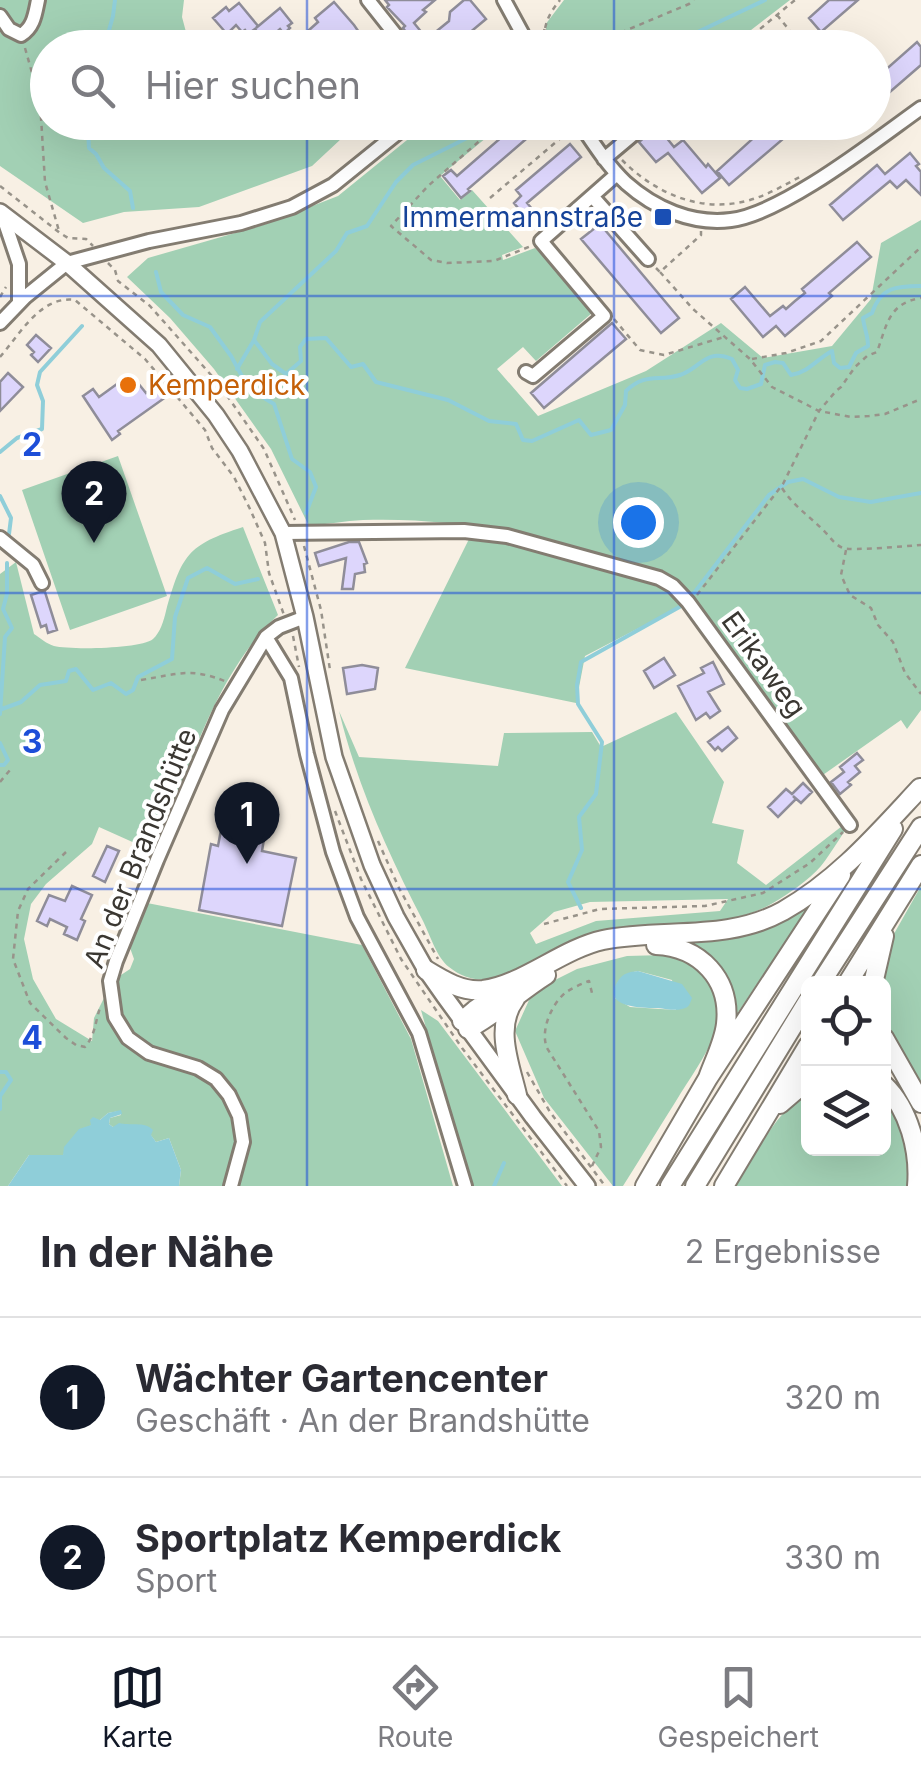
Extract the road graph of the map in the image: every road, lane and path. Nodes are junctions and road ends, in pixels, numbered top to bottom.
1 (38, 0) edge
2 (504, 0) edge
3 (560, 0) edge
4 (694, 0) edge
5 (795, 0) edge
6 (371, 1) edge
7 (777, 15) junction
8 (0, 16) edge
9 (393, 30) edge
10 (520, 30) edge
11 (543, 30) edge
12 (626, 30) edge
13 (759, 30) edge
14 (789, 30) edge
15 (22, 34) junction
16 (30, 63) edge
17 (921, 108) edge
18 (891, 129) edge
19 (43, 140) edge
20 (389, 140) edge
21 (480, 140) edge
22 (559, 140) edge
23 (595, 140) edge
24 (627, 140) edge
25 (875, 140) edge
26 (609, 155) junction
27 (617, 174) junction
28 (803, 175) dead end
29 (0, 186) edge
30 (592, 196) junction
31 (490, 198) dead end
32 (1, 212) edge
33 (702, 220) junction
34 (542, 242) junction
35 (921, 247) edge
36 (648, 259) joint
37 (67, 263) junction
38 (115, 270) dead end
39 (660, 272) junction
40 (921, 298) edge
41 (19, 303) junction
42 (604, 316) junction
43 (0, 323) edge
44 (724, 337) junction
45 (0, 357) edge
46 (750, 359) junction
47 (526, 372) dead end
48 (921, 399) edge
49 (819, 411) junction
50 (782, 486) junction
51 (300, 532) junction
52 (283, 533) junction
53 (0, 538) edge
54 (921, 545) edge
55 (846, 550) junction
56 (42, 583) dead end
57 (688, 602) junction
58 (305, 617) junction
59 (289, 624) junction
60 (266, 638) junction
61 (141, 680) dead end
62 (332, 683) dead end
63 (236, 686) junction
64 (921, 694) edge
65 (10, 770) dead end
66 (0, 782) edge
67 (920, 788) edge
68 (850, 825) joint
69 (921, 827) edge
70 (378, 839) dead end
71 (66, 852) dead end
72 (850, 862) junction
73 (921, 865) edge
74 (892, 910) junction
75 (544, 924) dead end
76 (435, 969) junction
77 (530, 972) junction
78 (825, 976) edge
79 (852, 976) edge
80 (874, 976) edge
81 (110, 981) junction
82 (522, 990) junction
83 (592, 993) dead end
84 (801, 1012) edge
85 (465, 1025) junction
86 (462, 1048) dead end
87 (891, 1050) edge
88 (801, 1057) edge
89 (523, 1064) dead end
90 (708, 1078) junction
91 (801, 1086) edge
92 (891, 1094) edge
93 (517, 1095) junction
94 (921, 1103) edge
95 (764, 1118) junction
96 (718, 1148) junction
97 (591, 1167) junction
98 (231, 1186) edge
99 (465, 1186) edge
100 (567, 1186) edge
101 (588, 1186) edge
102 (605, 1186) edge
103 (644, 1186) edge
104 (670, 1186) edge
105 (695, 1186) edge
106 (707, 1186) edge
107 (724, 1186) edge
108 (917, 1186) edge

1 - 15 street
2 - 10 street
3 - 11 path
4 - 12 path
5 - 7 path
6 - 9 street
7 - 13 path
7 - 14 path
8 - 15 street
15 - 16 path
17 - 18 street
19 - 29 path
20 - 37 street
21 - 34 path
22 - 31 path
23 - 26 street
24 - 26 street
25 - 33 street
26 - 27 street
26 - 28 path
27 - 30 street
27 - 33 street
30 - 34 street
30 - 36 street
32 - 37 main road
32 - 41 street
33 - 39 path
34 - 42 street
35 - 46 path
36 - 39 path
37 - 41 street
37 - 52 main road
38 - 51 path
39 - 44 path
40 - 49 path
41 - 43 street
42 - 44 path
42 - 47 street
44 - 46 path
45 - 59 path
46 - 49 path
48 - 49 path
49 - 50 path
50 - 55 path
50 - 57 path
51 - 52 street, Erikaweg
51 - 57 street, Erikaweg
51 - 62 path
52 - 58 main road
53 - 56 street
54 - 55 path
55 - 64 path
57 - 68 street, Erikaweg
58 - 59 street, An der Brandshütte
58 - 76 main road
59 - 60 street, An der Brandshütte
60 - 63 street, An der Brandshütte
60 - 99 street
61 - 63 path
63 - 81 street, An der Brandshütte
65 - 66 path
67 - 72 highway
67 - 104 highway
68 - 75 path
69 - 78 highway
70 - 76 path
71 - 81 path
72 - 77 highway
72 - 90 highway
73 - 74 highway
74 - 79 highway
74 - 80 highway
76 - 77 highway
76 - 85 main road
77 - 85 highway
81 - 98 street, An der Brandshütte
82 - 85 highway
82 - 90 highway
82 - 93 highway
83 - 97 path
84 - 96 highway
85 - 93 main road
86 - 100 path
87 - 94 highway
88 - 95 highway
89 - 97 path
90 - 103 highway
91 - 95 highway
92 - 108 highway
93 - 101 main road
95 - 107 highway
96 - 105 highway
96 - 106 highway
97 - 102 path

